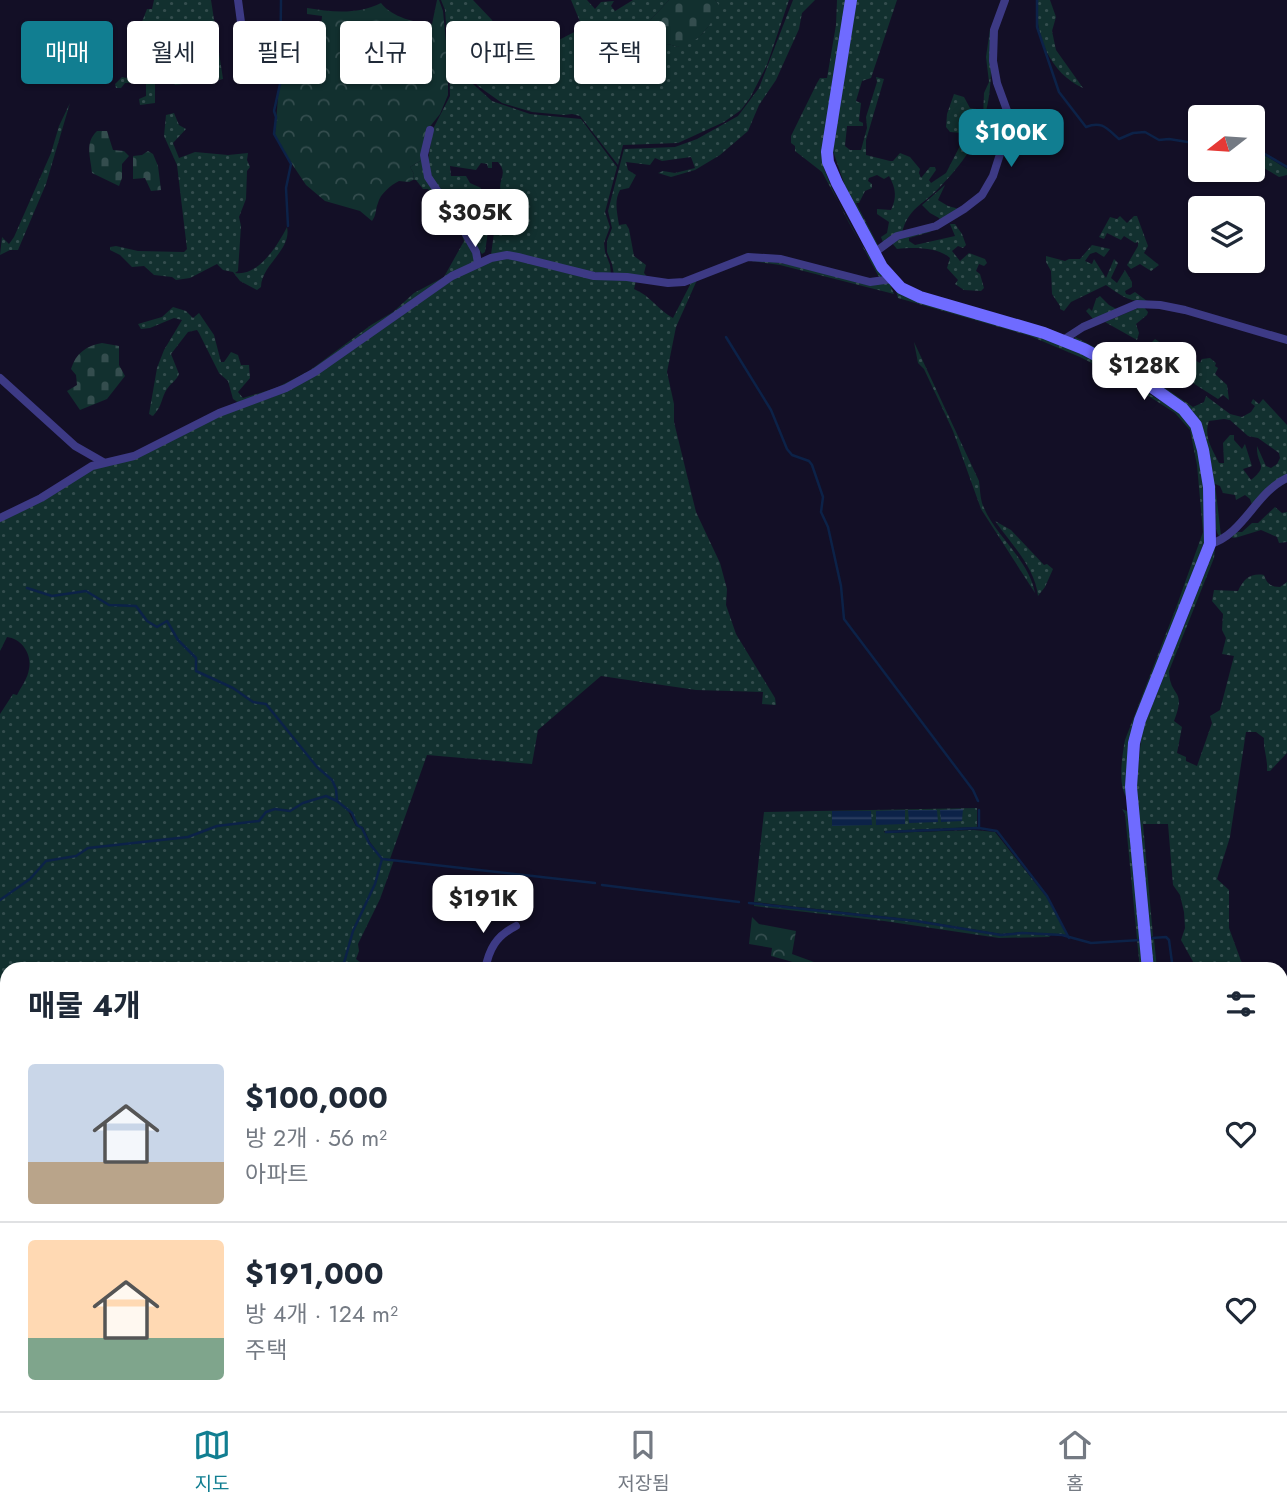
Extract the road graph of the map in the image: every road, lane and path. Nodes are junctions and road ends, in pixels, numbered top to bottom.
1 (238, 0) edge
2 (851, 0) edge
3 (1005, 0) edge
4 (241, 21) edge
5 (429, 130) dead end
6 (874, 253) junction
7 (478, 263) junction
8 (892, 279) junction
9 (1063, 340) junction
10 (1287, 340) edge
11 (0, 378) edge
12 (103, 463) junction
13 (1287, 478) edge
14 (0, 518) edge
15 (1210, 544) junction
16 (516, 926) dead end
17 (487, 962) edge
18 (1147, 962) edge

1 - 4 street
2 - 6 main road
3 - 6 street
5 - 7 street
6 - 8 main road
7 - 8 street
7 - 12 street
8 - 9 main road
9 - 10 street
9 - 15 main road
11 - 12 street
12 - 14 street
13 - 15 street
15 - 18 main road
16 - 17 street

